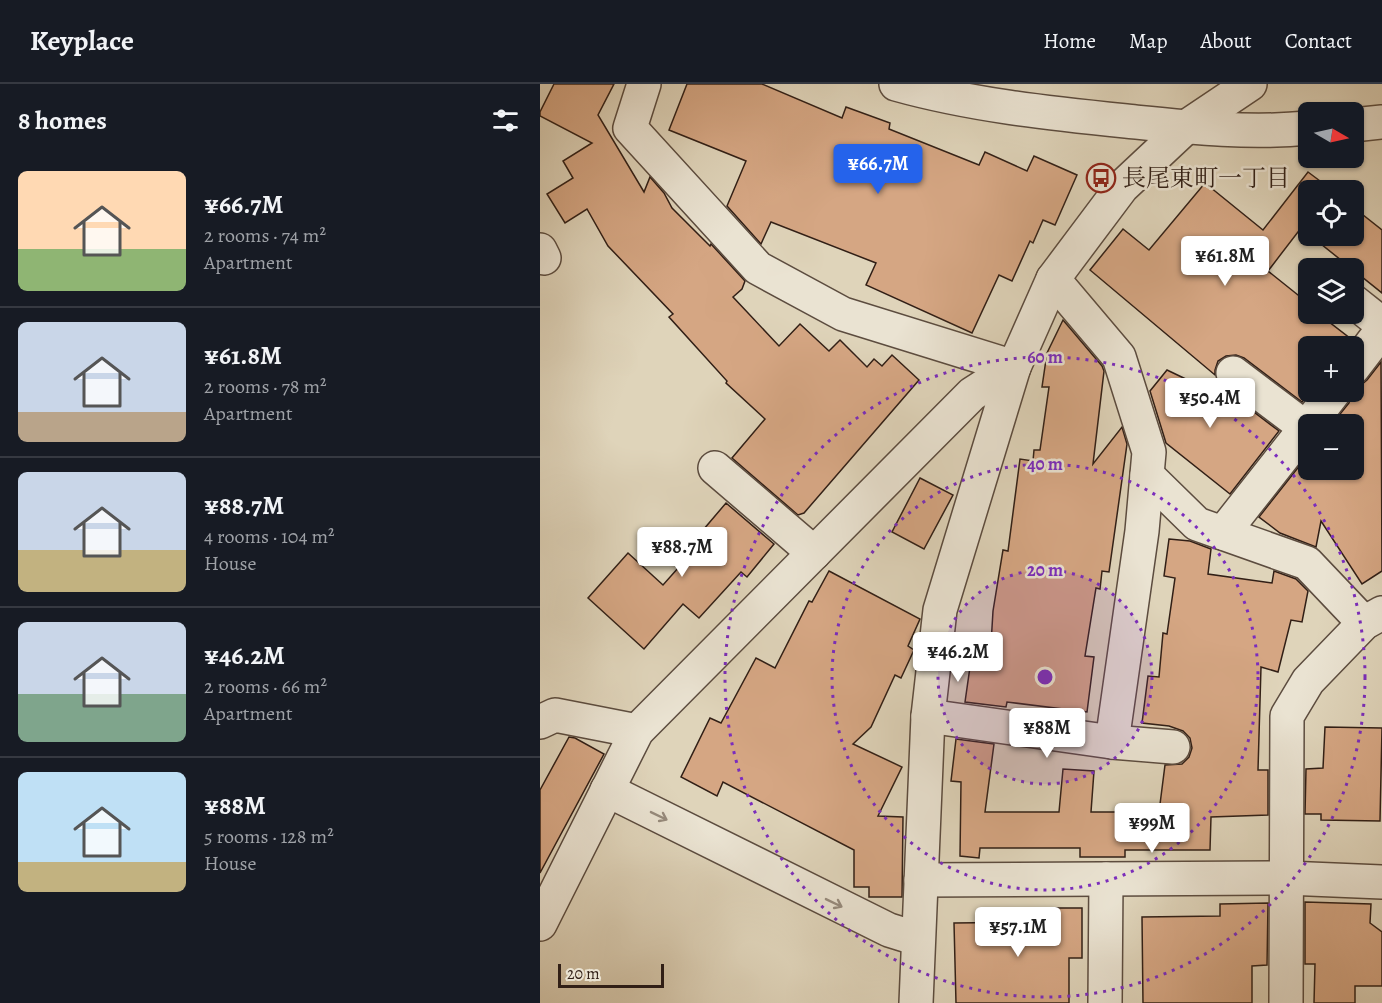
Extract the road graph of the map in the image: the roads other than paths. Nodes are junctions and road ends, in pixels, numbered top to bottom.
1 (644, 84) edge
2 (896, 84) edge
3 (1250, 84) edge
4 (1382, 122) edge
5 (1364, 123) edge
6 (1186, 127) junction
7 (1298, 129) edge
8 (1053, 279) junction
9 (1364, 310) edge
10 (1382, 324) edge
11 (1382, 330) edge
12 (1364, 354) edge
13 (1014, 367) junction
14 (1233, 373) dead end
15 (1326, 402) edge
16 (1317, 414) edge
17 (1298, 419) edge
18 (1298, 439) edge
19 (715, 468) dead end
20 (1147, 475) junction
21 (1223, 533) junction
22 (814, 554) junction
23 (1373, 618) edge
24 (928, 716) junction
25 (540, 722) edge
26 (637, 731) junction
27 (1112, 742) junction
28 (1173, 747) dead end
29 (607, 790) junction
30 (1286, 878) junction
31 (1106, 879) junction
32 (921, 880) junction
33 (1382, 882) edge
34 (540, 924) edge
35 (918, 939) junction
36 (916, 1003) edge
37 (1105, 1003) edge
38 (1286, 1003) edge

1 - 13 street
2 - 6 street
3 - 6 street
4 - 5 street
6 - 7 street
6 - 8 street
8 - 13 street
8 - 20 street
9 - 10 street
11 - 12 street
13 - 22 street
13 - 24 street
14 - 17 street
15 - 16 street
18 - 21 street
19 - 22 street
20 - 21 street
20 - 27 street
21 - 23 street
22 - 26 street
23 - 30 street
24 - 27 street
24 - 32 street
25 - 26 street
26 - 29 street
27 - 28 street
29 - 34 street
29 -> 35 street
30 - 31 street
30 - 33 street
30 - 38 street
31 - 32 street
31 - 37 street
32 - 35 street
35 - 36 street

